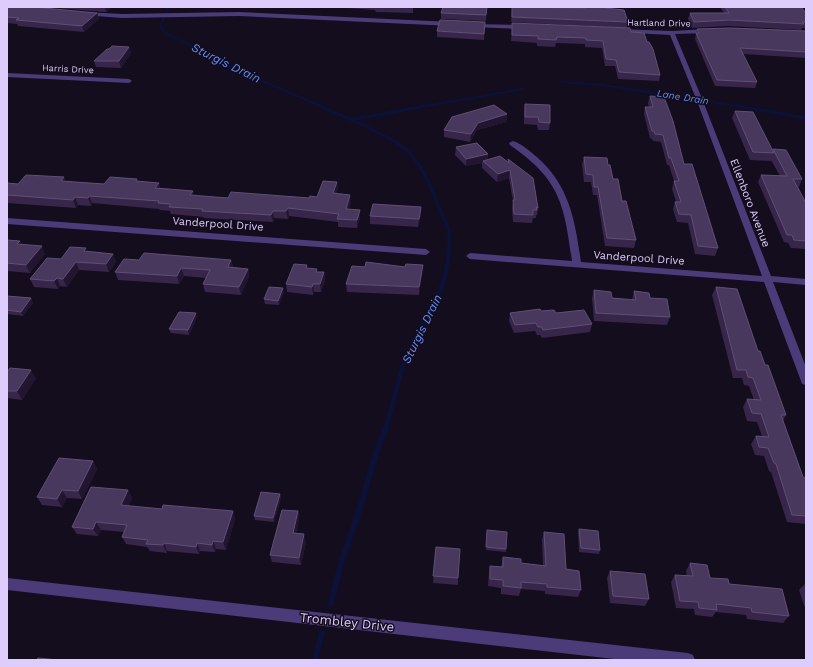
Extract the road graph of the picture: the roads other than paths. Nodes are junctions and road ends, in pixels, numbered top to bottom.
1 (79, 13) edge
2 (461, 24) edge
3 (469, 24) edge
4 (532, 27) edge
5 (611, 31) edge
6 (716, 31) edge
7 (672, 33) junction
8 (7, 75) edge
9 (128, 81) dead end
10 (513, 143) dead end
11 (7, 221) edge
12 (426, 252) dead end
13 (470, 256) dead end
14 (577, 265) junction
15 (767, 279) junction
16 (806, 282) edge
17 (806, 381) edge
18 (7, 584) edge
19 (688, 660) edge

1 - 2 street
3 - 4 street
5 - 7 street, Hartland Drive
6 - 7 street, Hartland Drive
7 - 15 street, Ellenboro Avenue
8 - 9 street, Harris Drive
10 - 14 street
11 - 12 street, Vanderpool Drive
13 - 14 street, Vanderpool Drive
14 - 15 street, Vanderpool Drive
15 - 16 street, Vanderpool Drive
15 - 17 street, Ellenboro Avenue
18 - 19 street, Trombley Drive

